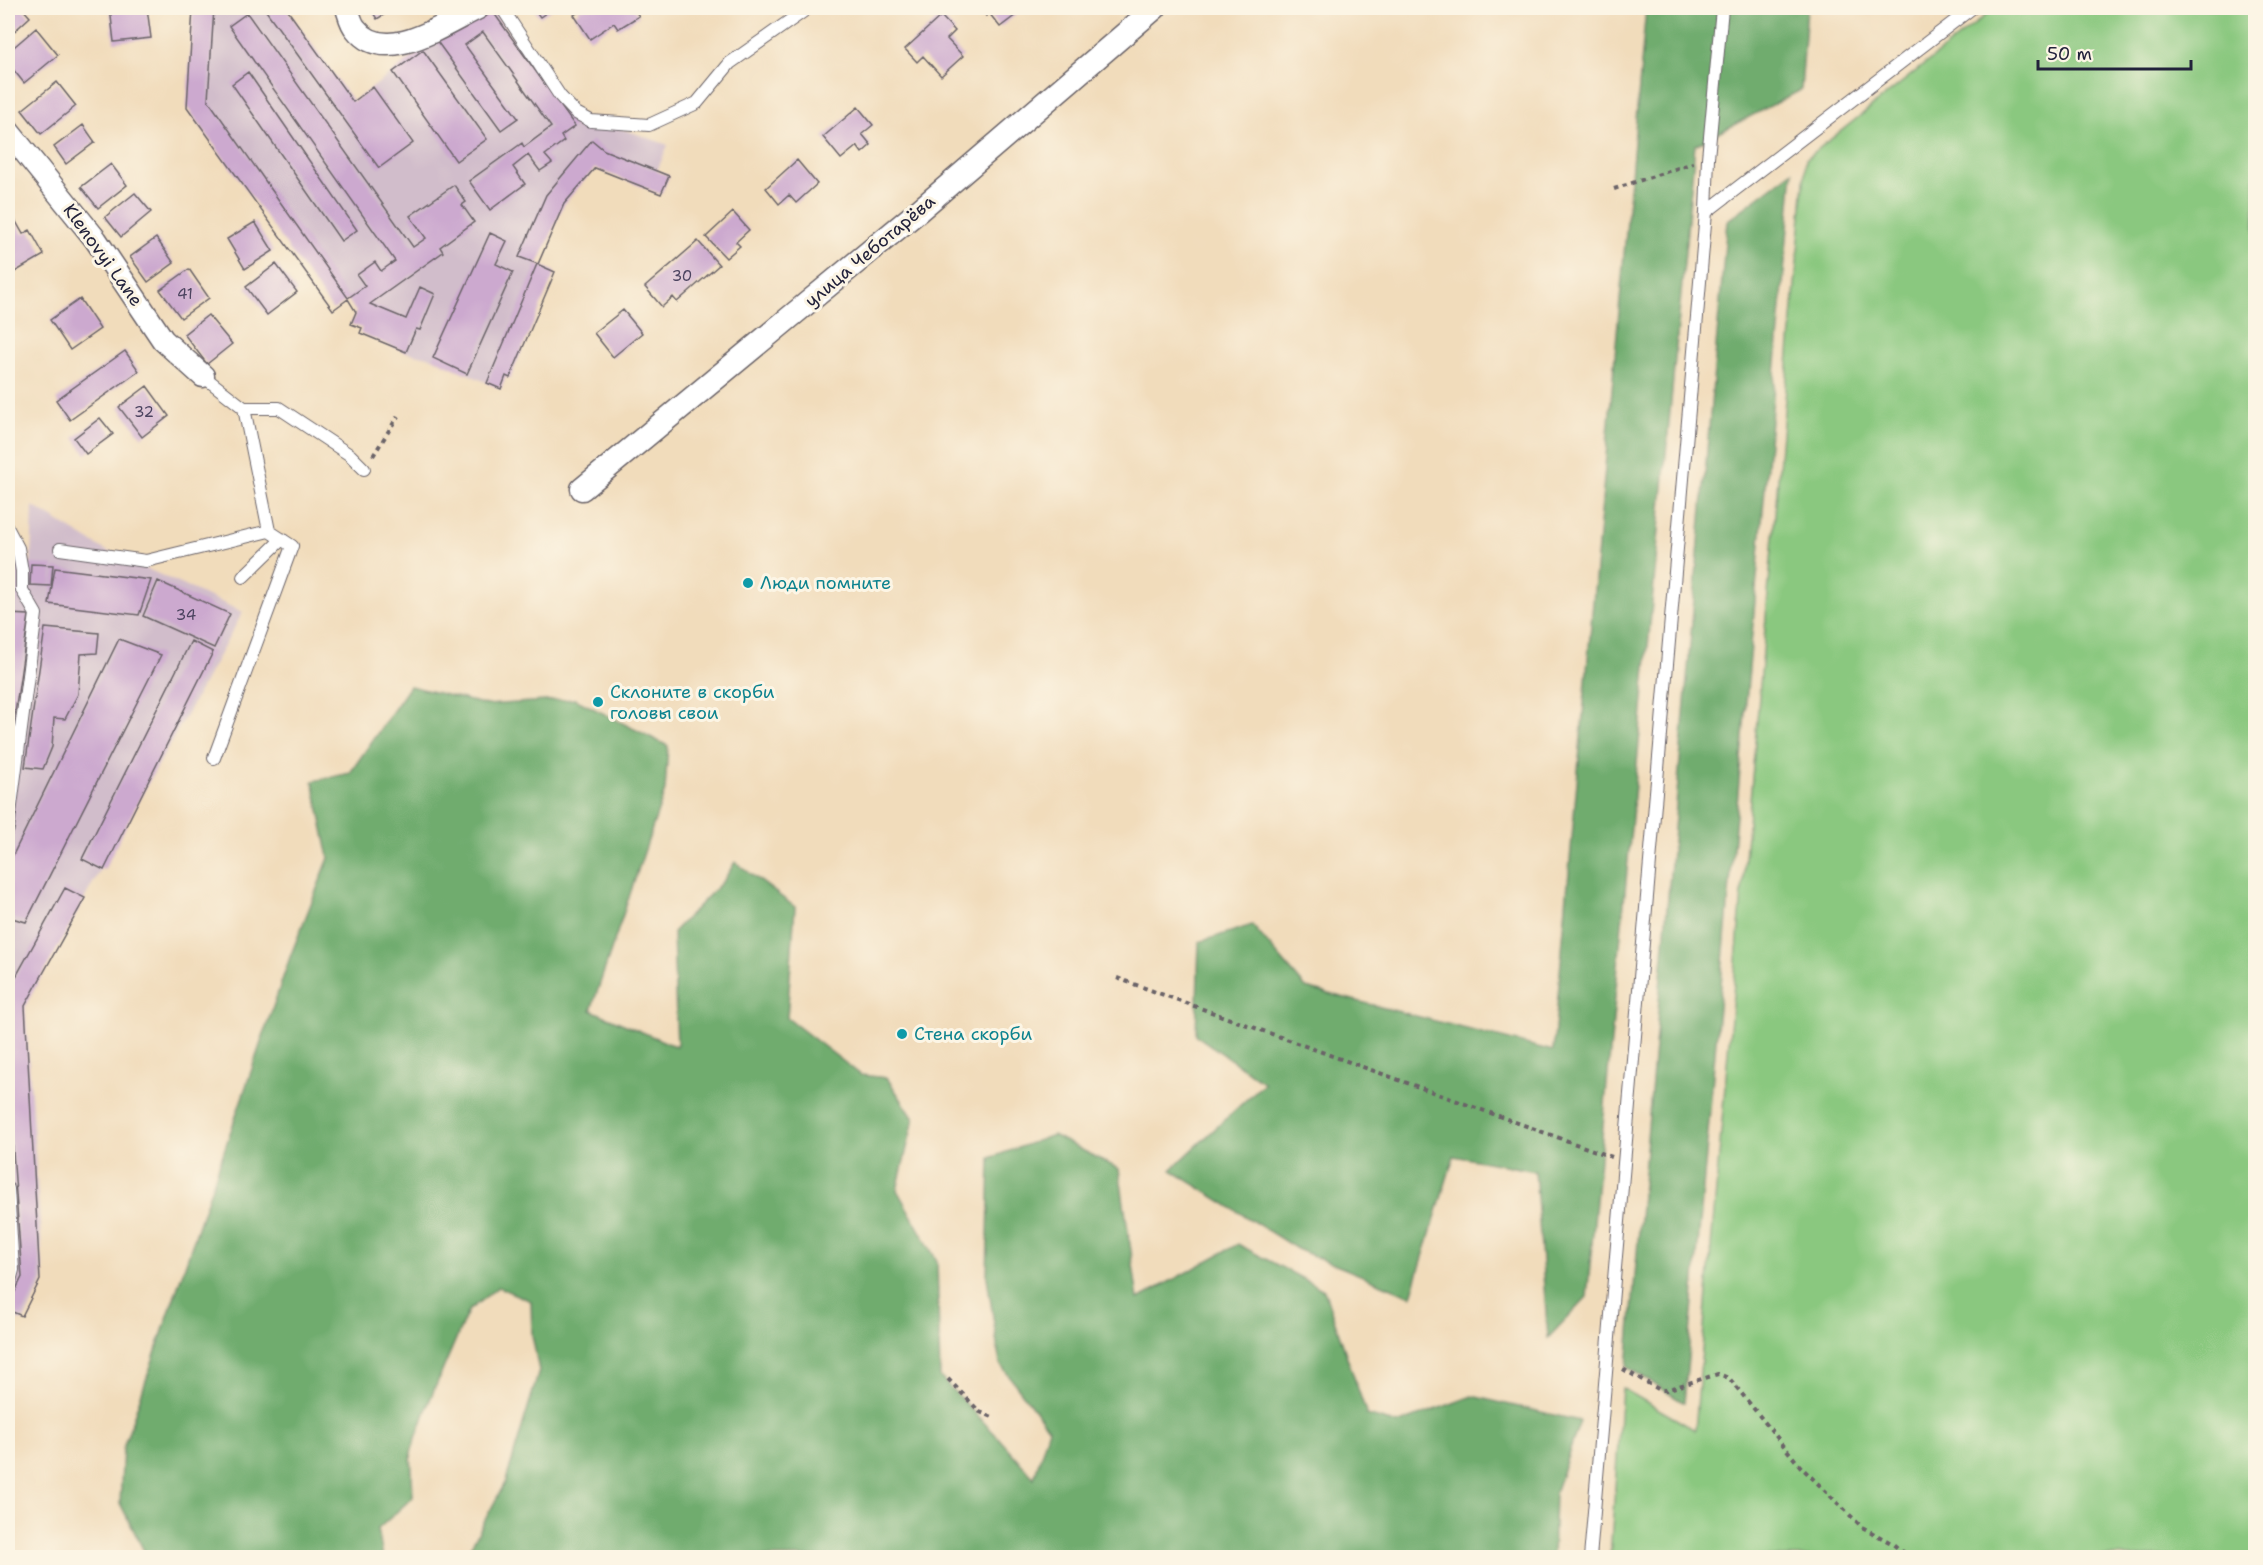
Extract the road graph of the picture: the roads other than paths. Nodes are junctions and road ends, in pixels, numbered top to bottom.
1 (347, 8) edge
2 (478, 8) edge
3 (502, 8) edge
4 (808, 8) edge
5 (1155, 8) edge
6 (1722, 8) edge
7 (1972, 8) edge
8 (8, 131) edge
9 (1706, 212) junction
10 (203, 376) joint
11 (244, 408) junction
12 (364, 469) road end
13 (582, 489) dead end
14 (8, 529) edge
15 (269, 531) junction
16 (282, 539) junction
17 (60, 549) dead end
18 (243, 577) dead end
19 (214, 758) dead end
20 (8, 829) edge
21 (8, 1189) edge
22 (8, 1288) edge
23 (1590, 1557) edge

1 - 2 street
3 - 4 lane
5 - 13 street, улица Чеботарёва
6 - 9 lane
7 - 9 lane
8 - 10 street, Klenovyi Lane
9 - 23 lane
10 - 11 lane
11 - 12 lane
11 - 15 lane
14 - 20 lane
15 - 16 lane
15 - 17 lane
16 - 18 lane
16 - 19 lane
21 - 22 lane

